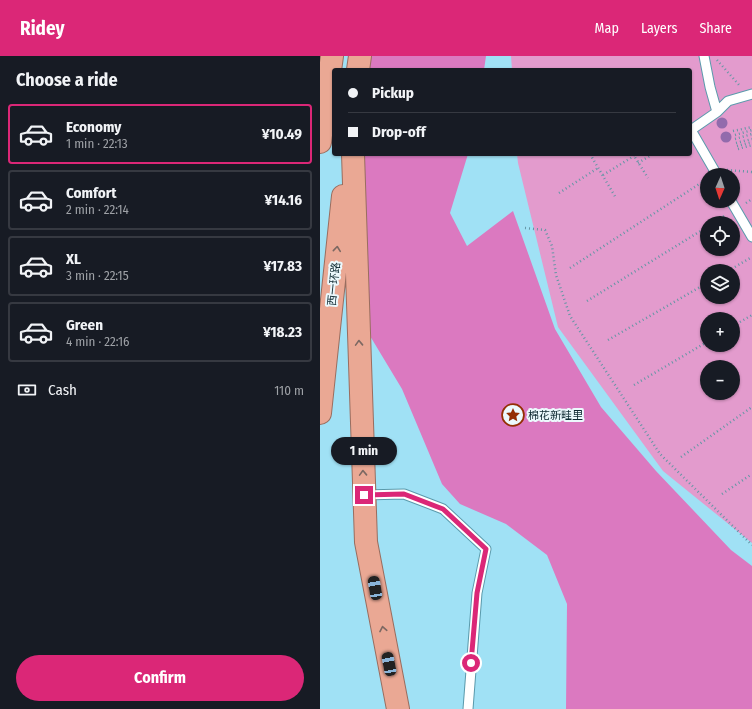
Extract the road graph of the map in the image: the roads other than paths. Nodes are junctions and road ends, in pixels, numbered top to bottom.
1 (332, 56) edge
2 (360, 56) edge
3 (704, 56) edge
4 (358, 68) edge
5 (750, 95) edge
6 (717, 112) junction
7 (692, 129) edge
8 (692, 132) edge
9 (320, 142) edge
10 (347, 156) edge
11 (353, 156) edge
12 (713, 168) edge
13 (736, 208) edge
14 (752, 237) edge
15 (320, 413) edge
16 (364, 495) junction
17 (398, 709) edge
18 (468, 709) edge

1 - 9 highway
2 - 4 highway
3 - 6 lane
5 - 6 lane
6 - 7 lane
8 - 12 lane
15 -> 10 highway, 西一环路
16 -> 11 highway
13 - 14 lane
17 -> 16 highway
16 - 18 lane

